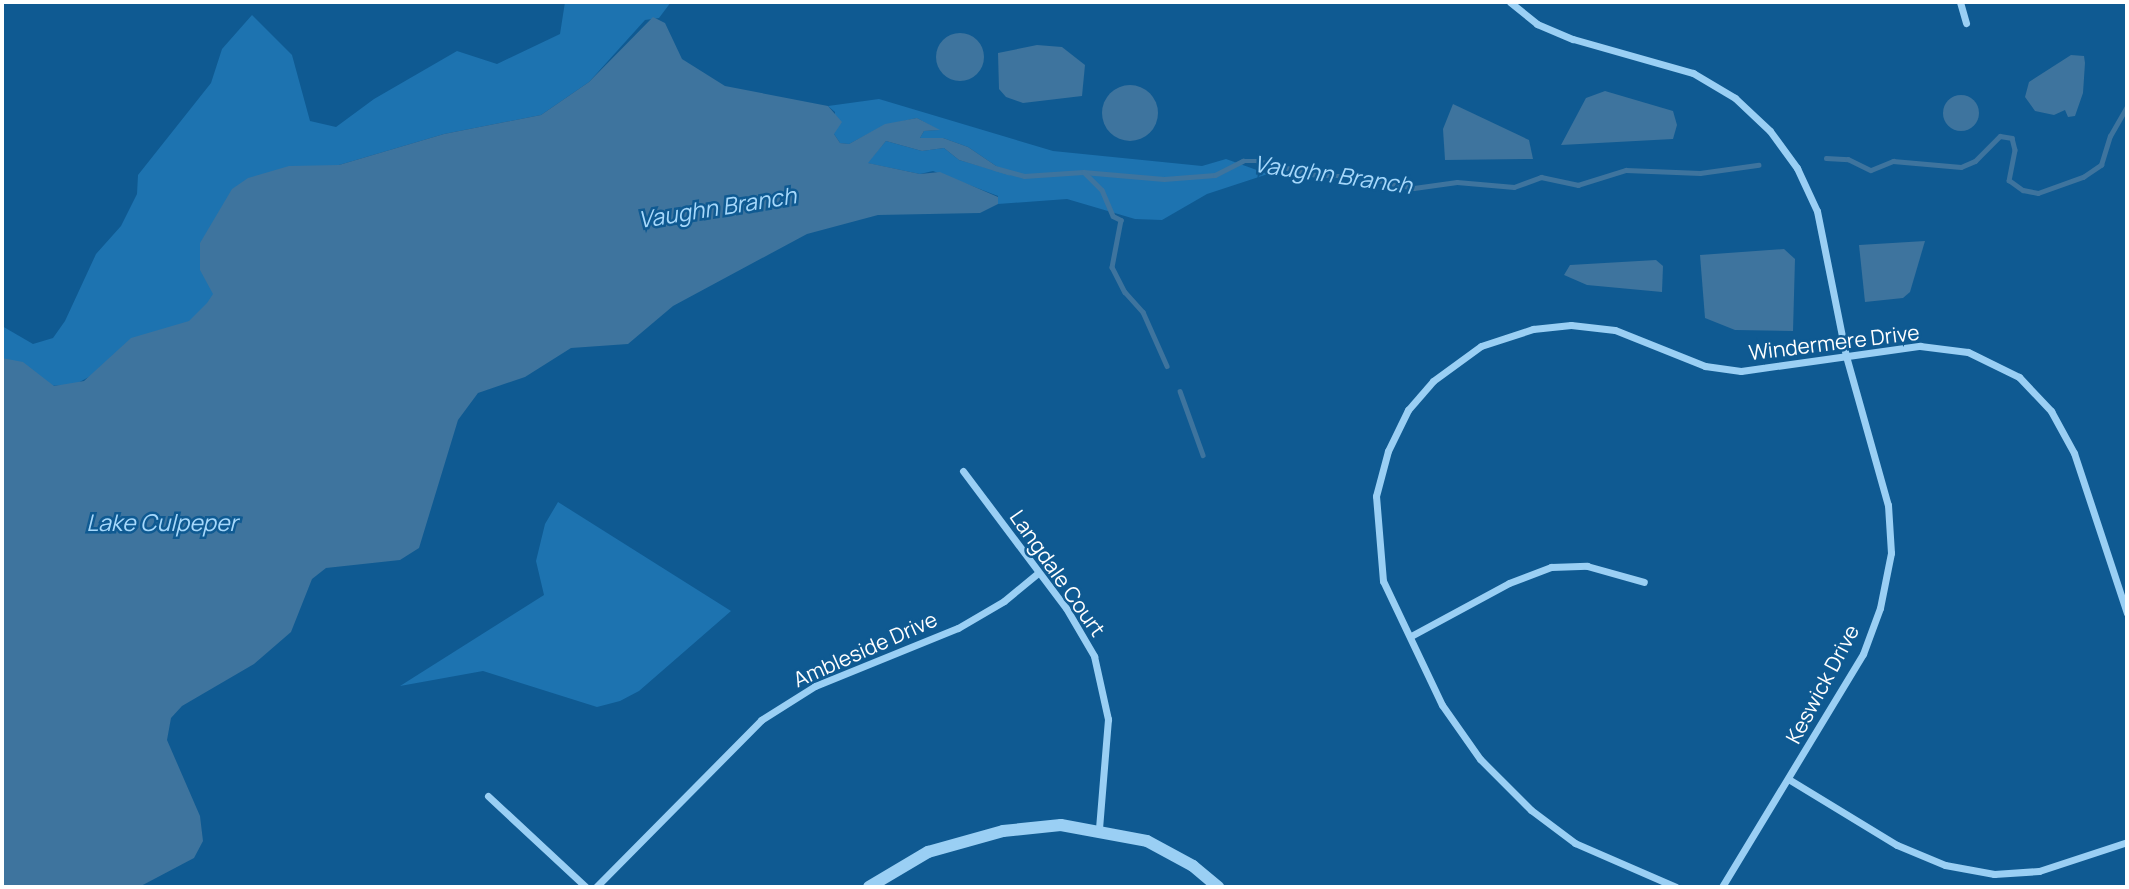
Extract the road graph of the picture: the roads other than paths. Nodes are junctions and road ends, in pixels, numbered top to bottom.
1 (1510, 2) edge
2 (1960, 2) edge
3 (1966, 23) dead end
4 (1846, 356) junction
5 (963, 471) dead end
6 (1038, 573) junction
7 (1644, 582) dead end
8 (2127, 613) edge
9 (1411, 636) junction
10 (1790, 780) junction
11 (488, 796) dead end
12 (1099, 828) junction
13 (2127, 842) edge
14 (586, 887) edge
15 (596, 887) edge
16 (869, 887) edge
17 (1218, 887) edge
18 (1676, 887) edge
19 (1722, 887) edge

1 - 4 street, Keswick Drive
2 - 3 street
4 - 8 street, Windermere Drive
4 - 9 street, Windermere Drive
4 - 10 street, Keswick Drive
5 - 6 street, Langdale Court
6 - 12 street, Langdale Court
6 - 15 street, Ambleside Drive
7 - 9 street
9 - 18 street, Windermere Drive
10 - 13 street
10 - 19 street, Keswick Drive
11 - 14 street
12 - 16 street
12 - 17 street

